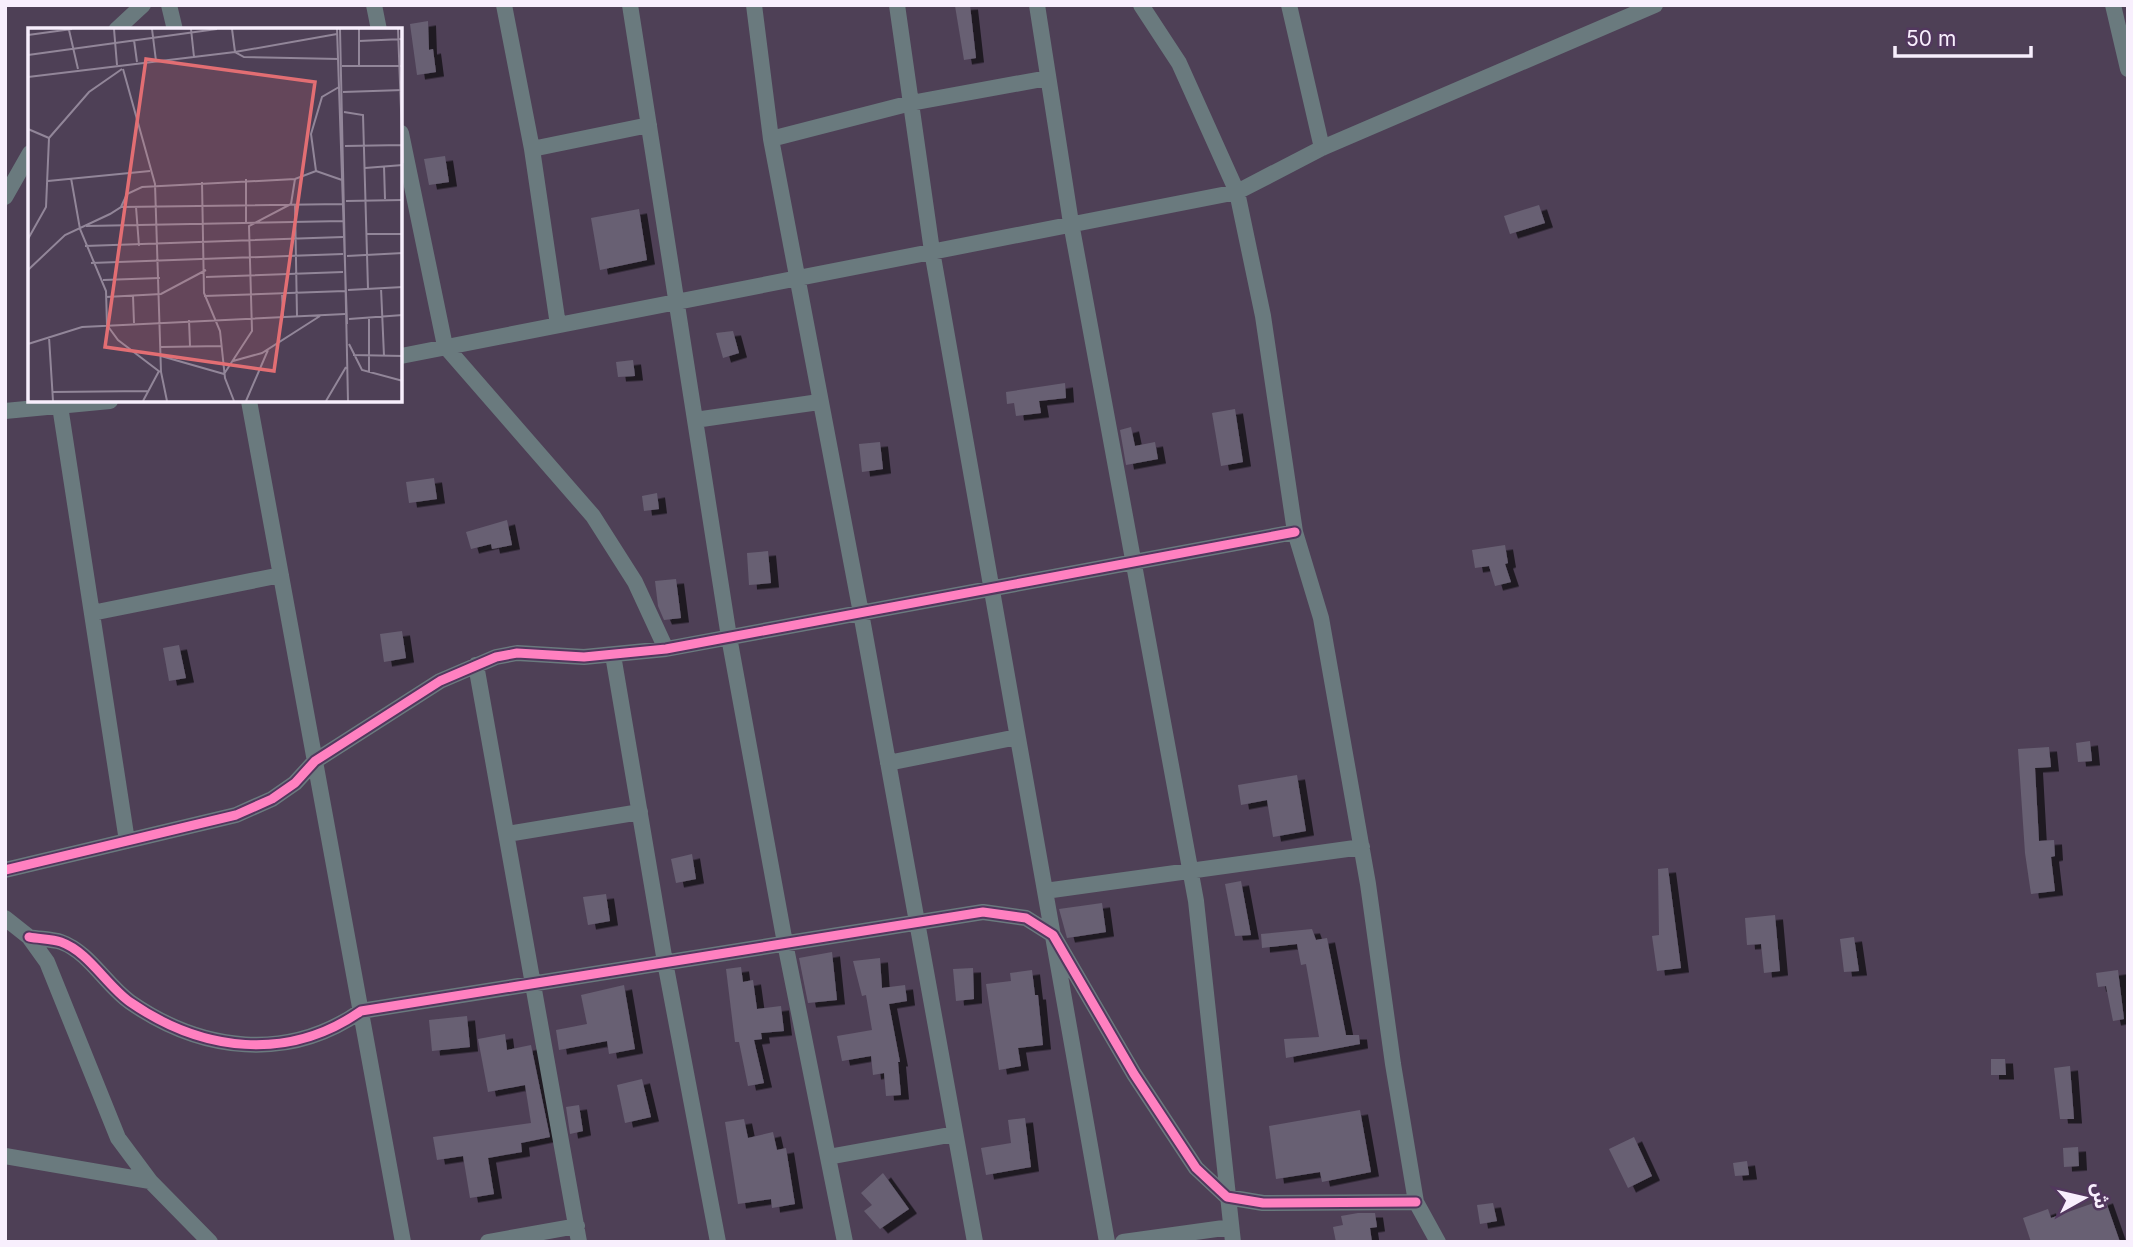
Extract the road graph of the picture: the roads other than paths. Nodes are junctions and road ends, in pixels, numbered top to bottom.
1 (143, 5) edge
2 (169, 5) edge
3 (374, 5) edge
4 (504, 5) edge
5 (630, 5) edge
6 (754, 5) edge
7 (897, 5) edge
8 (1037, 5) edge
9 (1141, 5) edge
10 (1289, 5) edge
11 (1655, 5) edge
12 (2113, 5) edge
13 (118, 28) edge
14 (175, 28) edge
15 (379, 28) edge
16 (2128, 69) edge
17 (1048, 78) junction
18 (911, 103) junction
19 (649, 125) junction
20 (771, 139) junction
21 (402, 144) edge
22 (1322, 148) junction
23 (532, 149) junction
24 (28, 157) edge
25 (1237, 192) junction
26 (5, 197) edge
27 (1071, 223) junction
28 (932, 251) junction
29 (798, 280) junction
30 (676, 302) junction
31 (558, 325) junction
32 (445, 346) junction
33 (402, 356) edge
34 (98, 402) edge
35 (249, 402) edge
36 (819, 402) junction
37 (60, 405) junction
38 (5, 411) edge
39 (695, 420) junction
40 (1295, 532) junction
41 (1133, 561) junction
42 (281, 576) junction
43 (991, 588) junction
44 (861, 612) junction
45 (92, 613) junction
46 (729, 637) junction
47 (666, 649) junction
48 (613, 654) junction
49 (476, 665) junction
50 (1017, 737) junction
51 (315, 761) junction
52 (888, 763) junction
53 (640, 812) junction
54 (507, 834) junction
55 (127, 841) junction
56 (1362, 847) junction
57 (5, 870) edge
58 (1191, 871) junction
59 (1045, 891) junction
60 (5, 918) edge
61 (916, 922) junction
62 (1053, 935) junction
63 (29, 937) junction
64 (785, 943) junction
65 (665, 962) junction
66 (535, 983) junction
67 (361, 1011) junction
68 (955, 1134) junction
69 (5, 1156) edge
70 (828, 1157) junction
71 (150, 1181) junction
72 (1227, 1197) junction
73 (1416, 1202) junction
74 (578, 1234) edge
75 (1232, 1234) edge
76 (209, 1242) edge
77 (403, 1242) edge
78 (488, 1242) edge
79 (718, 1242) edge
80 (845, 1242) edge
81 (975, 1242) edge
82 (1107, 1242) edge
83 (1123, 1242) edge
84 (1438, 1242) edge

1 - 13 street
2 - 14 street
3 - 15 street
4 - 23 street
5 - 19 street
6 - 20 street
7 - 18 street
8 - 17 street
9 - 25 street
10 - 22 street
11 - 22 street
12 - 16 street
17 - 18 street
17 - 27 street
18 - 20 street
18 - 28 street
19 - 23 street
19 - 30 street
20 - 29 street
21 - 32 street
22 - 25 street
23 - 31 street
24 - 26 street
25 - 27 street
25 - 40 street
27 - 28 street
27 - 41 street
28 - 29 street
28 - 43 street
29 - 30 street
29 - 36 street
30 - 31 street
30 - 39 street
31 - 32 street
32 - 33 street
32 - 47 street
34 - 37 street
35 - 42 street
36 - 39 street
36 - 44 street
37 - 38 street
37 - 45 street
39 - 46 street
40 - 41 street
40 - 56 street
41 - 43 street
41 - 58 street
42 - 45 street
42 - 51 street
43 - 44 street
43 - 50 street
44 - 46 street
44 - 52 street
45 - 55 street
46 - 47 street
46 - 64 street
47 - 48 street
48 - 49 street
48 - 53 street
49 - 51 street
49 - 54 street
50 - 52 street
50 - 59 street
51 - 55 street
51 - 67 street
52 - 61 street
53 - 54 street
53 - 65 street
54 - 66 street
55 - 57 street
56 - 58 street
56 - 73 street
58 - 59 street
58 - 72 street
59 - 62 street
60 - 63 street
61 - 62 street
61 - 64 street
61 - 68 street
62 - 72 street
62 - 82 street
63 - 67 street
63 - 71 street
64 - 65 street
64 - 70 street
65 - 66 street
65 - 79 street
66 - 67 street
66 - 74 street
67 - 77 street
68 - 70 street
68 - 81 street
69 - 71 street
70 - 80 street
71 - 76 street
72 - 73 street
72 - 75 street
73 - 84 street
74 - 78 street
75 - 83 street

